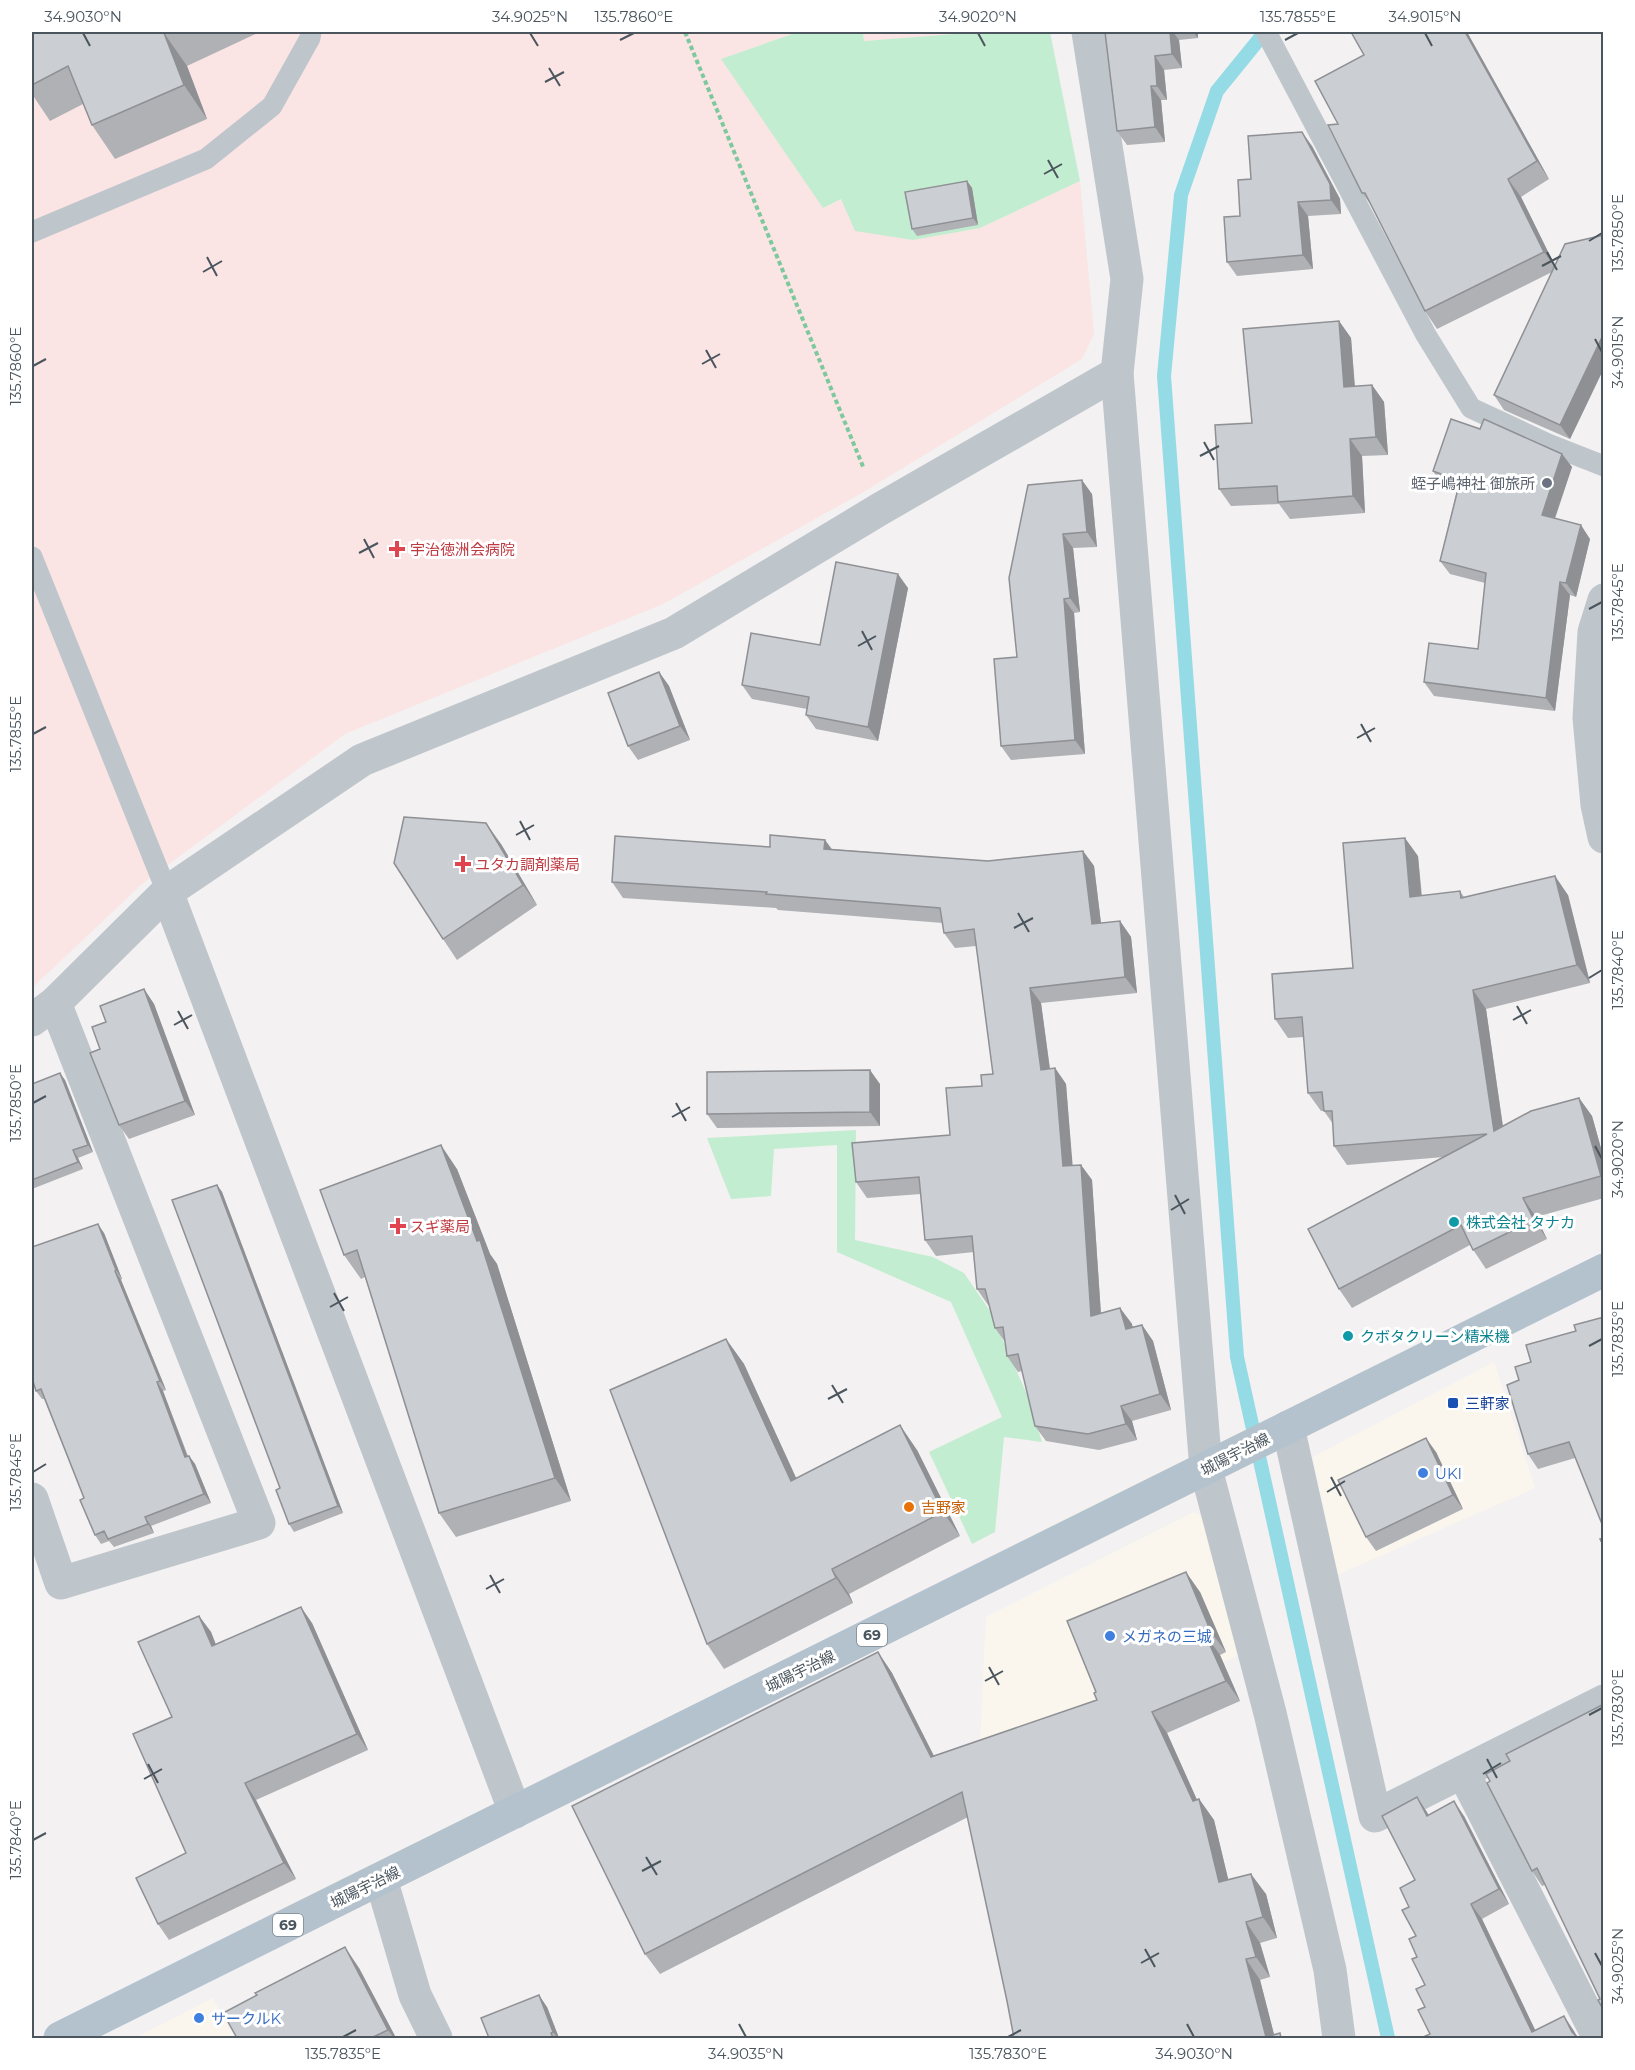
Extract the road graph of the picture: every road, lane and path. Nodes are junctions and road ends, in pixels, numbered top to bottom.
1 (311, 32) edge
2 (685, 32) edge
3 (1088, 32) edge
4 (1270, 40) edge
5 (32, 232) edge
6 (1117, 373) junction
7 (1604, 466) edge
8 (880, 510) junction
9 (32, 557) edge
10 (1604, 600) edge
11 (1604, 837) edge
12 (167, 892) junction
13 (43, 1012) edge
14 (1604, 1270) edge
15 (1281, 1430) junction
16 (1217, 1463) junction
17 (32, 1498) edge
18 (1604, 1701) edge
19 (1463, 1772) junction
20 (515, 1812) junction
21 (381, 1879) junction
22 (60, 2038) edge
23 (436, 2038) edge
24 (1339, 2038) edge
25 (1599, 2038) edge

1 - 5 lane
2 - 8 path
3 - 6 street
4 - 7 lane
6 - 8 street
6 - 16 street
8 - 12 street
9 - 12 lane
10 - 11 street
12 - 13 street
12 - 20 street
13 - 17 street
14 - 15 main road, 城陽宇治線 / 69
15 - 16 main road, 城陽宇治線 / 69
15 - 19 street
16 - 20 main road, 城陽宇治線 / 69
16 - 24 street
18 - 19 street
19 - 25 street
20 - 21 main road, 城陽宇治線 / 69
21 - 22 main road, 城陽宇治線 / 69
21 - 23 street

